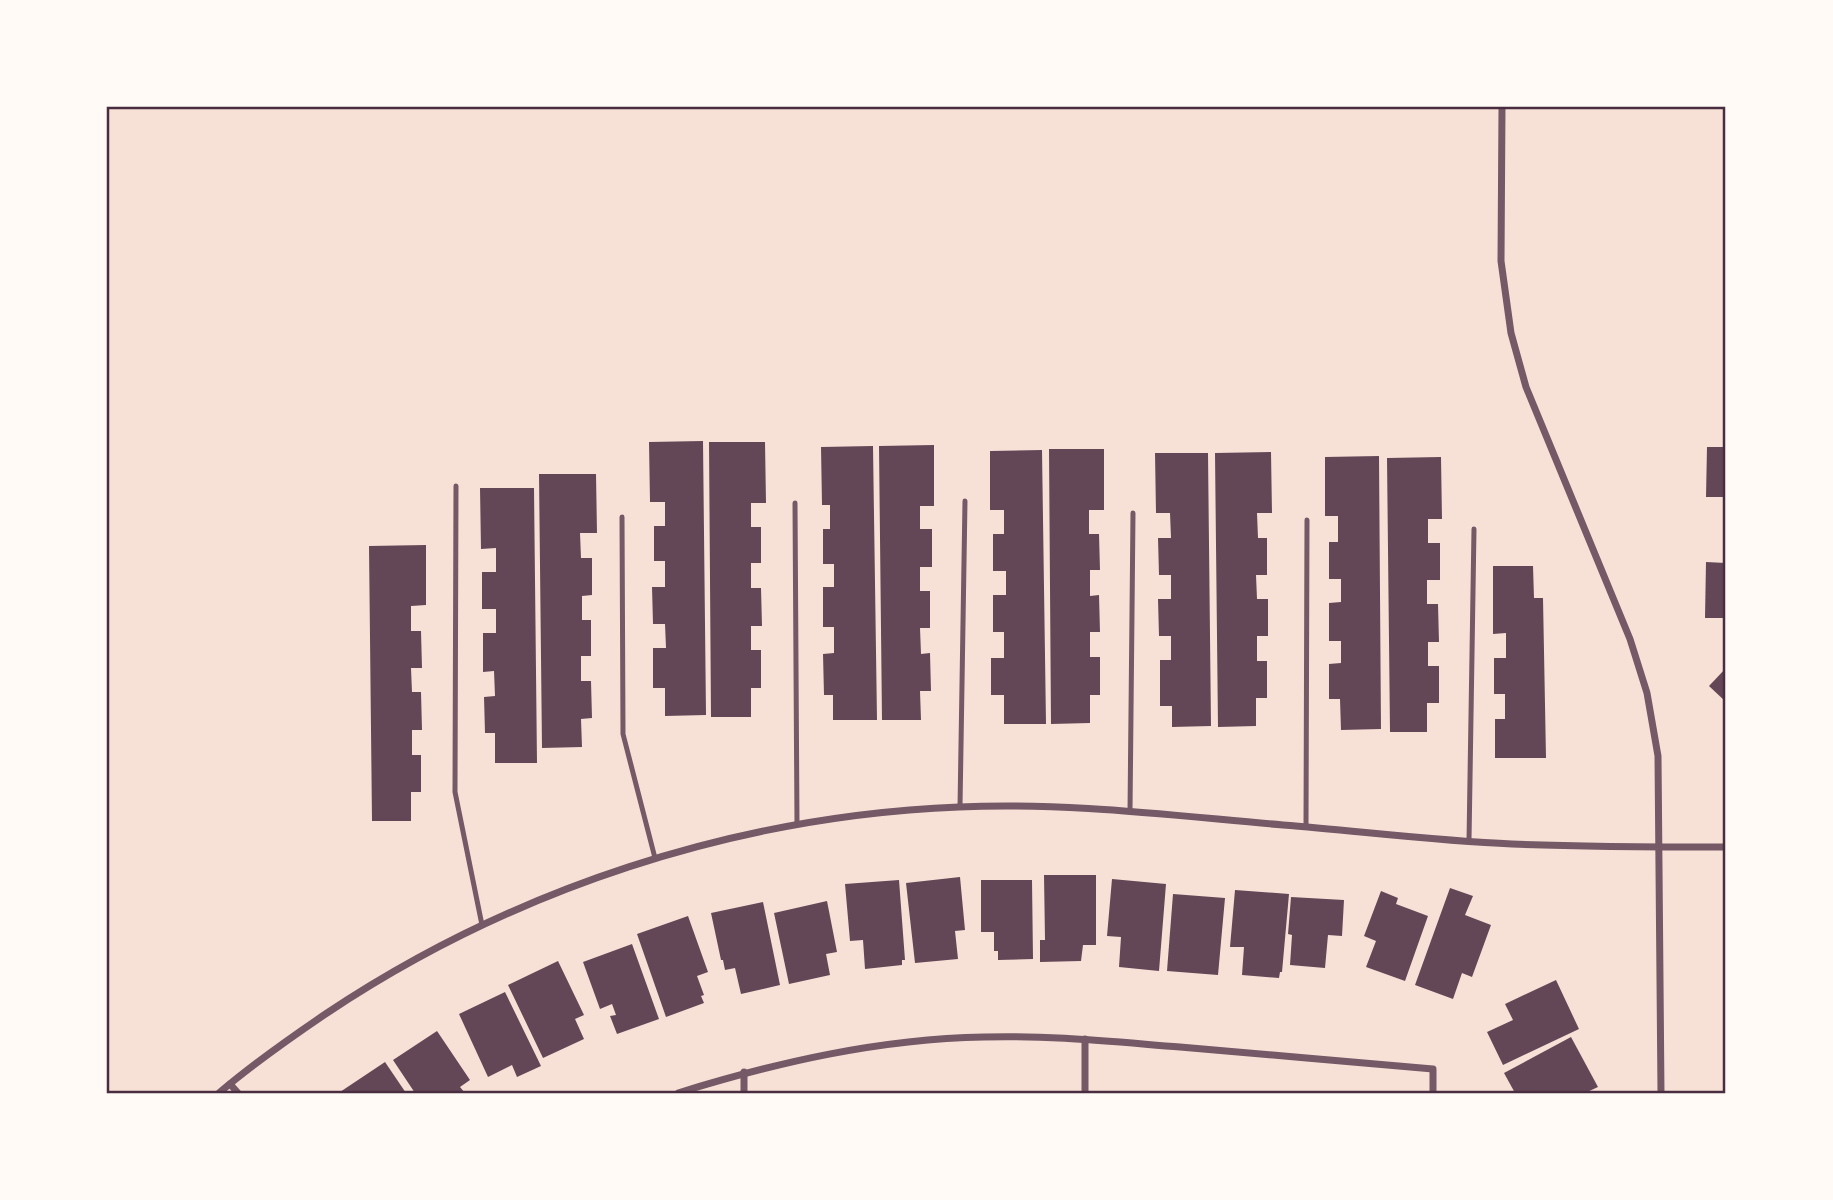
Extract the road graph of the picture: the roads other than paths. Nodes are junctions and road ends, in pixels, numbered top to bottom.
1 (1502, 107) edge
2 (456, 486) dead end
3 (965, 501) dead end
4 (795, 503) dead end
5 (1133, 513) dead end
6 (622, 517) dead end
7 (1307, 520) dead end
8 (1474, 529) dead end
9 (960, 807) junction
10 (1130, 812) junction
11 (797, 825) junction
12 (1306, 827) junction
13 (1469, 841) junction
14 (1660, 847) junction
15 (1726, 847) edge
16 (655, 858) junction
17 (482, 925) junction
18 (1085, 1039) junction
19 (744, 1072) junction
20 (230, 1084) junction
21 (219, 1093) edge
22 (238, 1093) edge
23 (678, 1093) edge
24 (744, 1093) edge
25 (1085, 1093) edge
26 (1433, 1093) edge
27 (1661, 1093) edge

1 - 14 street
2 - 17 lane
3 - 9 lane
4 - 11 lane
5 - 10 lane
6 - 16 lane
7 - 12 lane
8 - 13 lane
9 - 10 street
9 - 11 street
10 - 12 street
11 - 16 street
12 - 13 street
13 - 14 street
14 - 15 street
14 - 27 street
16 - 17 street
17 - 20 street
18 - 19 street
18 - 25 street
18 - 26 street
19 - 23 street
19 - 24 street
20 - 21 street
20 - 22 street

